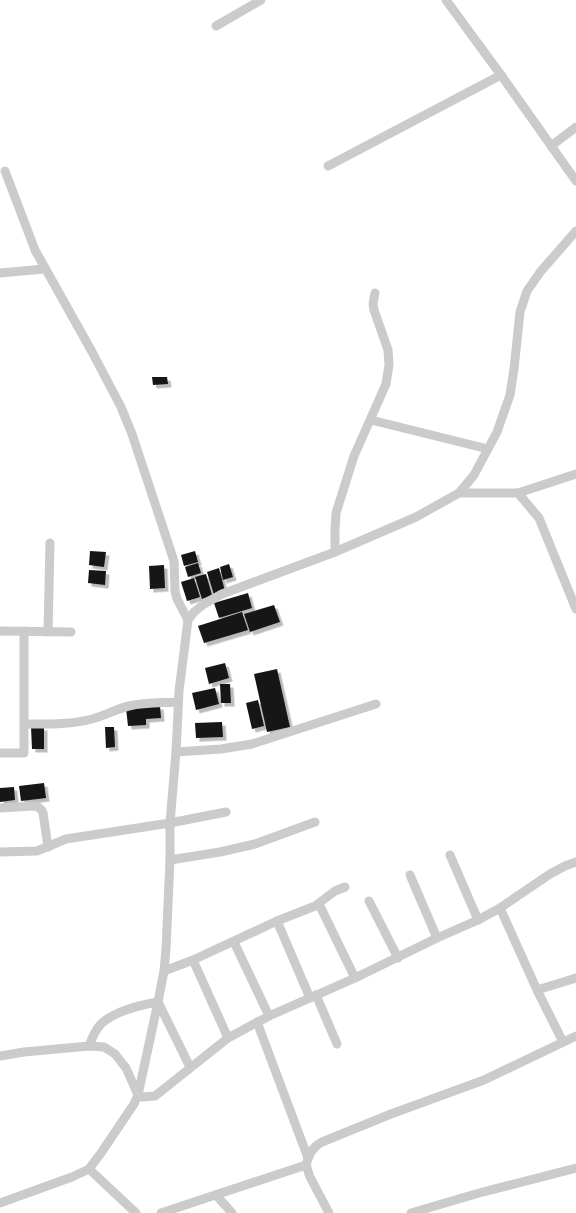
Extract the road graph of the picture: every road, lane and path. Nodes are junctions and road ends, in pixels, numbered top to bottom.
1 (261, 0) edge
2 (446, 0) edge
3 (216, 26) dead end
4 (501, 75) junction
5 (576, 127) edge
6 (551, 146) junction
7 (328, 166) dead end
8 (5, 171) dead end
9 (576, 182) edge
10 (576, 231) edge
11 (44, 269) junction
12 (0, 273) edge
13 (375, 293) dead end
14 (371, 420) junction
15 (488, 449) junction
16 (576, 474) edge
17 (459, 493) junction
18 (518, 493) junction
19 (50, 543) dead end
20 (334, 552) junction
21 (576, 609) edge
22 (188, 620) junction
23 (0, 631) edge
24 (24, 631) junction
25 (48, 632) junction
26 (71, 632) dead end
27 (178, 702) junction
28 (376, 704) dead end
29 (24, 724) junction
30 (176, 752) junction
31 (0, 753) edge
32 (0, 808) edge
33 (226, 812) dead end
34 (315, 822) dead end
35 (170, 823) junction
36 (48, 847) junction
37 (0, 852) edge
38 (450, 855) dead end
39 (170, 860) junction
40 (576, 862) edge
41 (410, 875) dead end
42 (345, 887) dead end
43 (369, 901) dead end
44 (319, 904) junction
45 (500, 908) junction
46 (478, 920) junction
47 (278, 921) junction
48 (437, 938) junction
49 (234, 942) junction
50 (398, 958) junction
51 (193, 960) junction
52 (164, 971) junction
53 (355, 978) junction
54 (576, 978) edge
55 (536, 990) junction
56 (313, 996) junction
57 (158, 1002) junction
58 (269, 1016) junction
59 (257, 1022) junction
60 (576, 1036) edge
61 (228, 1038) junction
62 (563, 1042) junction
63 (337, 1044) dead end
64 (89, 1046) junction
65 (0, 1056) edge
66 (190, 1067) junction
67 (138, 1095) junction
68 (307, 1161) junction
69 (576, 1168) edge
70 (89, 1169) junction
71 (216, 1195) junction
72 (0, 1203) edge
73 (136, 1213) edge
74 (161, 1213) edge
75 (232, 1213) edge
76 (329, 1213) edge
77 (411, 1213) edge

1 - 3 street
2 - 4 street
4 - 6 street
4 - 7 street
5 - 6 street
6 - 9 street
8 - 11 street
10 - 15 street
11 - 12 street
11 - 22 street
13 - 14 street
14 - 15 street
14 - 20 street
15 - 17 street
16 - 18 street
17 - 18 street
17 - 20 street
18 - 21 street
19 - 25 street
20 - 22 street
22 - 27 street
23 - 24 street
24 - 25 street
24 - 29 street
25 - 26 street
27 - 29 street
27 - 30 street
28 - 30 street
29 - 31 street
30 - 35 street
32 - 36 street
33 - 35 street
34 - 39 street
35 - 36 street
35 - 39 street
36 - 37 street
38 - 46 street
39 - 52 street
40 - 45 street
41 - 48 street
42 - 44 street
43 - 50 street
44 - 47 street
44 - 53 street
45 - 46 street
45 - 55 street
46 - 48 street
47 - 49 street
47 - 56 street
48 - 50 street
49 - 51 street
49 - 58 street
50 - 53 street
51 - 52 street
51 - 61 street
52 - 57 street
53 - 56 street
54 - 55 street
55 - 62 street
56 - 58 street
56 - 63 street
57 - 64 street
57 - 66 street
57 - 67 street
58 - 59 street
59 - 61 street
59 - 68 street
60 - 62 street
61 - 66 street
62 - 68 street
64 - 65 street
64 - 67 street
66 - 67 street
67 - 70 street
68 - 71 street
68 - 76 street
69 - 77 street
70 - 72 street
70 - 73 street
71 - 74 street
71 - 75 street

